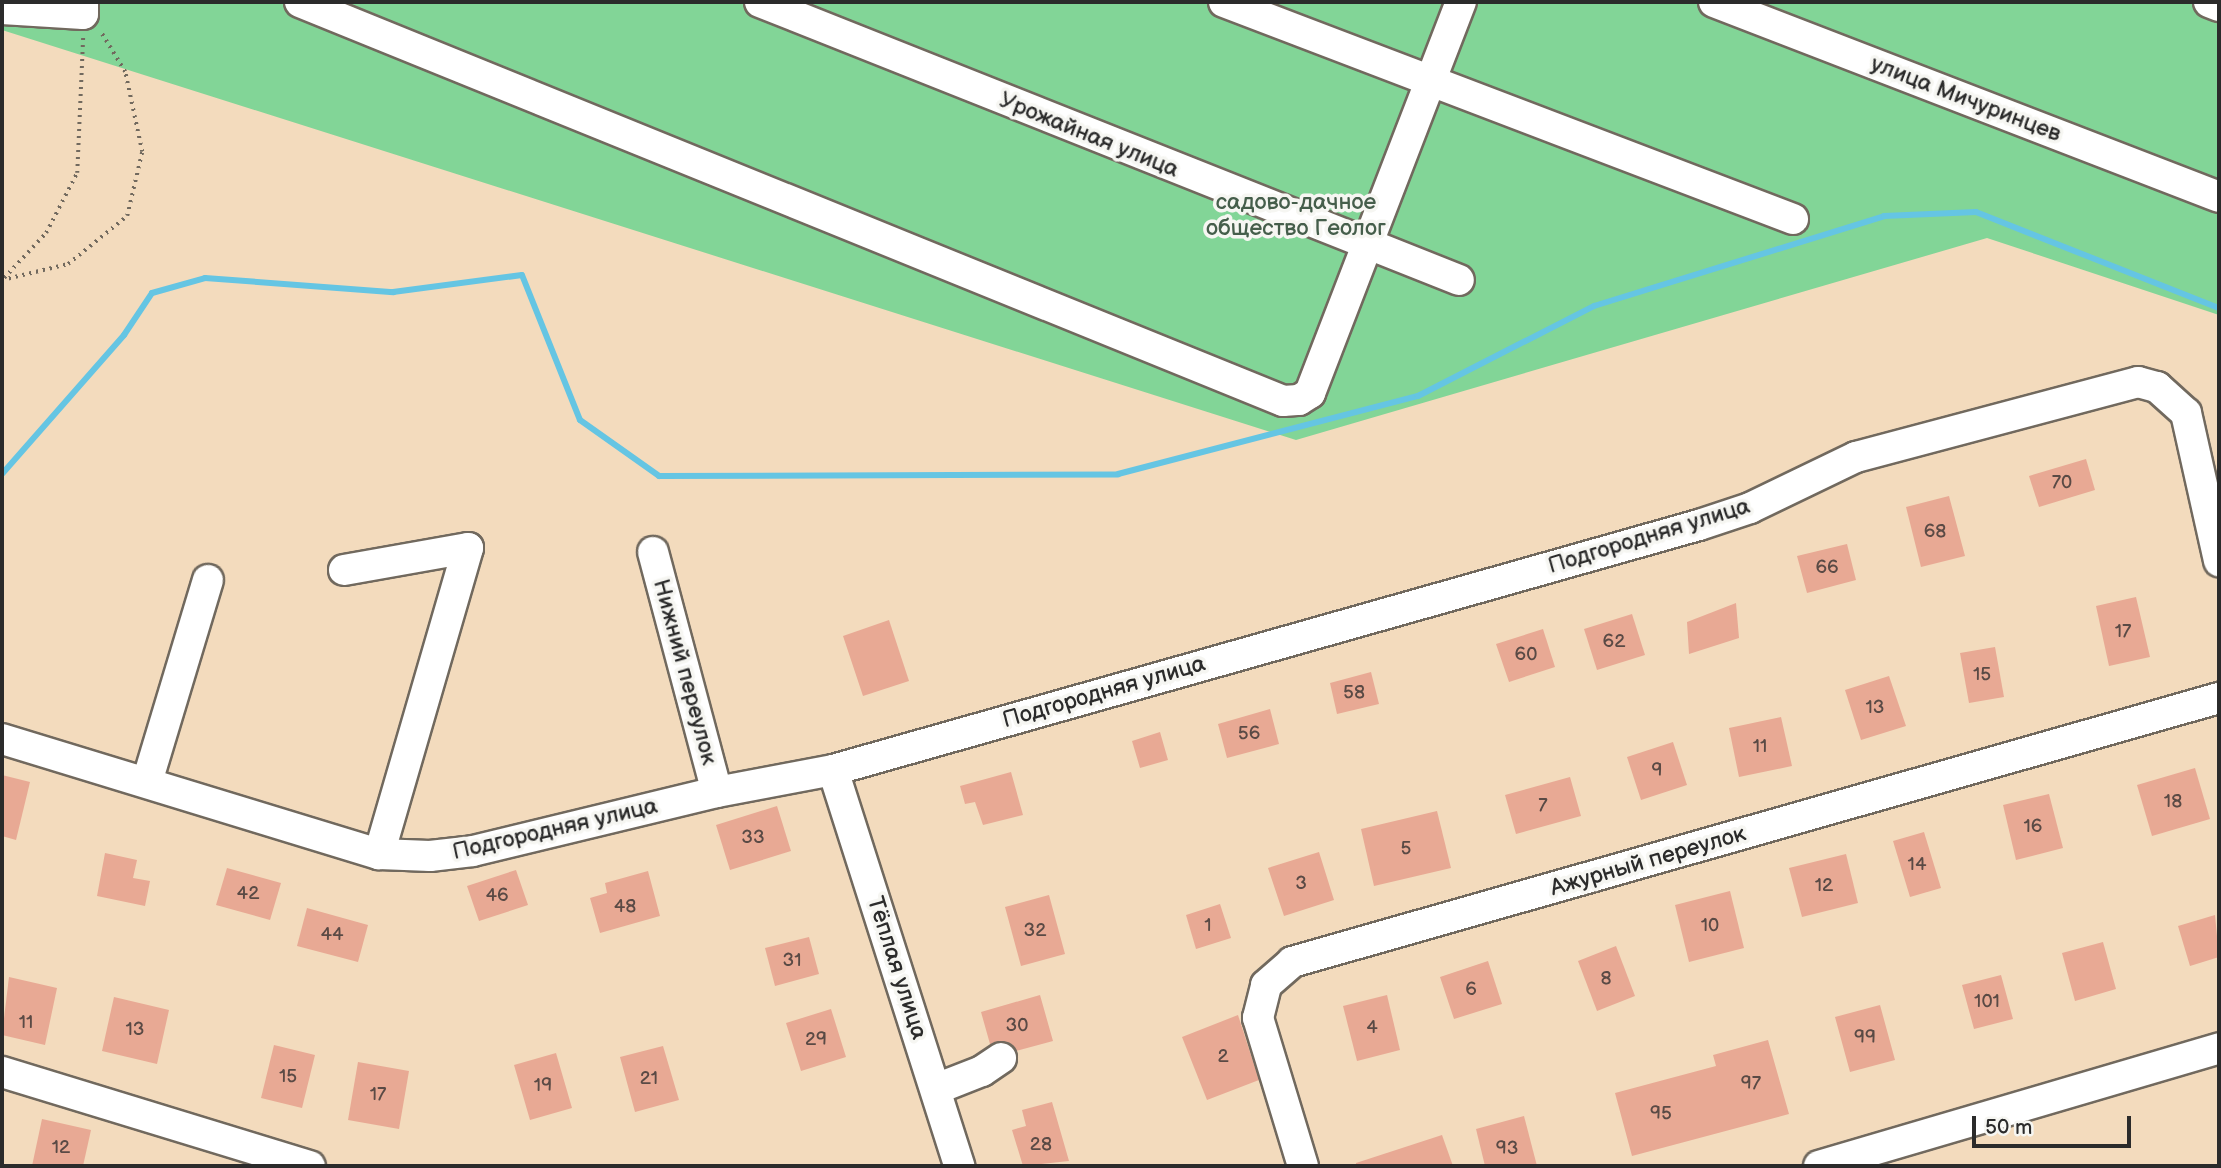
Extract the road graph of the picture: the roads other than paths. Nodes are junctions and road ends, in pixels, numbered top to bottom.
1 (300, 2) edge
2 (760, 2) edge
3 (1224, 2) edge
4 (1461, 2) edge
5 (1714, 2) edge
6 (2209, 2) edge
7 (2219, 6) edge
8 (83, 8) edge
9 (2, 9) edge
10 (1431, 83) junction
11 (2219, 197) edge
12 (1793, 219) dead end
13 (1366, 246) junction
14 (1460, 279) dead end
15 (653, 552) dead end
16 (2219, 561) edge
17 (344, 570) dead end
18 (208, 580) dead end
19 (2219, 698) edge
20 (2, 739) edge
21 (833, 770) junction
22 (148, 782) junction
23 (717, 792) junction
24 (379, 854) junction
25 (2219, 1048) edge
26 (1001, 1058) dead end
27 (2, 1072) edge
28 (936, 1089) junction
29 (310, 1166) edge
30 (958, 1166) edge
31 (1303, 1166) edge
32 (1819, 1166) edge

1 - 13 street
2 - 13 street, Урожайная улица
3 - 10 street
4 - 10 street
5 - 11 street, улица Мичуринцев
6 - 7 street
8 - 9 street
10 - 12 street
10 - 13 street
13 - 14 street, Урожайная улица
15 - 23 street, Нижний переулок
16 - 21 street, Подгородняя улица
17 - 24 street
18 - 22 street
19 - 31 street, Ажурный переулок
20 - 22 street, Подгородняя улица
21 - 23 street, Подгородняя улица
21 - 28 street, Тёплая улица
22 - 24 street, Подгородняя улица
23 - 24 street, Подгородняя улица
25 - 32 street
26 - 28 street
27 - 29 street
28 - 30 street, Тёплая улица

